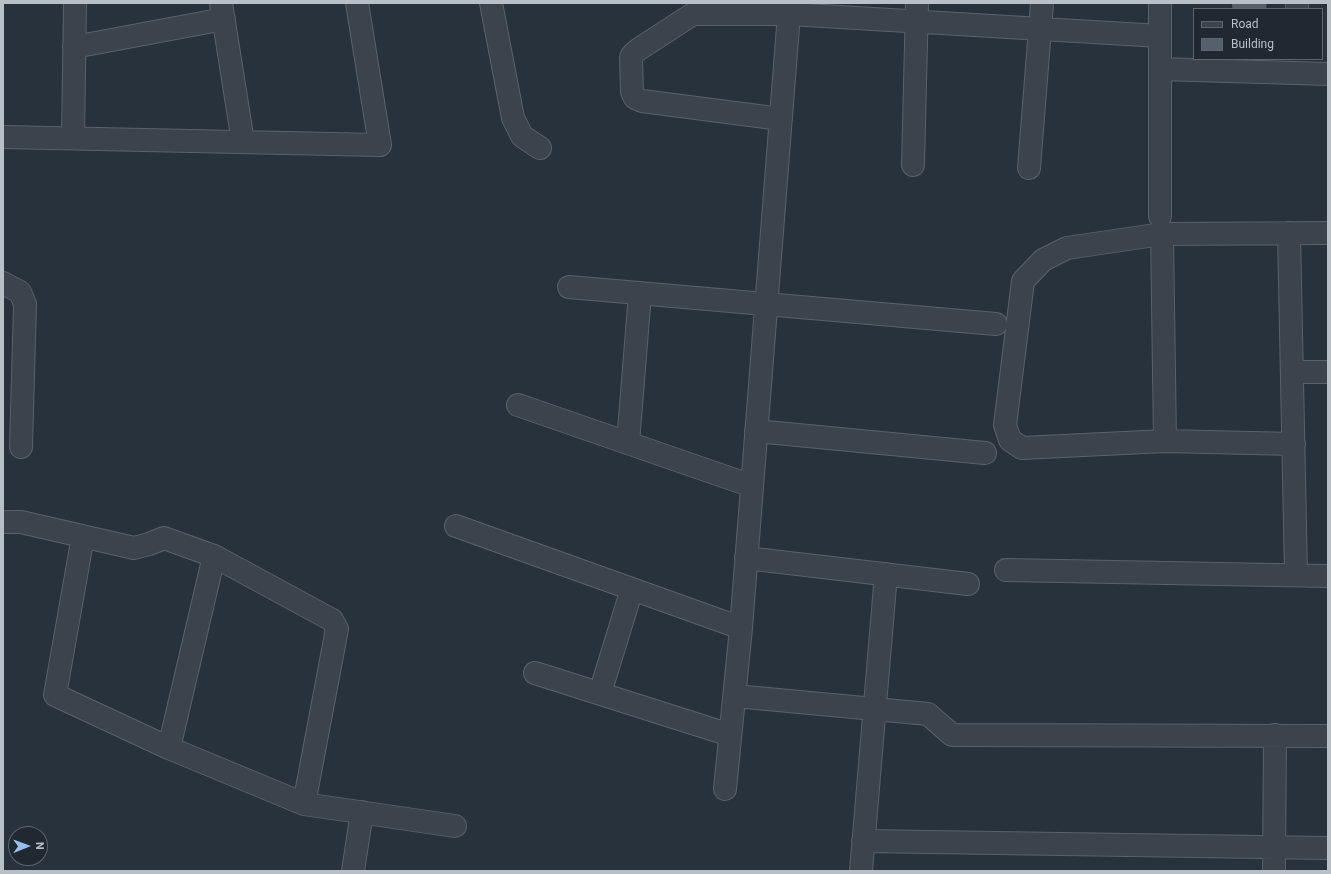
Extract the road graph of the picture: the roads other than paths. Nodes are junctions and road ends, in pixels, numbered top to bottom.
1 (75, 3) edge
2 (357, 3) edge
3 (491, 3) edge
4 (1042, 3) edge
5 (1160, 3) edge
6 (783, 8) edge
7 (223, 11) edge
8 (916, 12) edge
9 (1041, 29) junction
10 (1160, 36) junction
11 (74, 46) junction
12 (1297, 66) edge
13 (1160, 69) junction
14 (1328, 74) edge
15 (781, 119) junction
16 (3, 137) edge
17 (73, 138) junction
18 (243, 142) junction
19 (540, 148) dead end
20 (912, 165) dead end
21 (1029, 168) dead end
22 (1161, 225) junction
23 (1289, 233) junction
24 (1328, 233) edge
25 (3, 283) edge
26 (569, 287) dead end
27 (640, 293) junction
28 (766, 304) junction
29 (996, 324) dead end
30 (1292, 372) junction
31 (1328, 372) edge
32 (518, 405) dead end
33 (756, 431) junction
34 (1164, 441) junction
35 (628, 443) junction
36 (1294, 444) junction
37 (21, 447) dead end
38 (985, 453) dead end
39 (752, 486) junction
40 (3, 522) edge
41 (456, 526) dead end
42 (83, 536) junction
43 (214, 556) junction
44 (746, 558) junction
45 (1006, 570) dead end
46 (886, 574) junction
47 (1296, 575) junction
48 (1328, 576) edge
49 (968, 584) dead end
50 (632, 589) junction
51 (741, 628) junction
52 (536, 673) dead end
53 (600, 692) junction
54 (735, 696) junction
55 (874, 708) junction
56 (1275, 735) junction
57 (730, 736) junction
58 (1328, 736) edge
59 (169, 748) junction
60 (725, 789) dead end
61 (304, 804) junction
62 (362, 812) junction
63 (455, 826) dead end
64 (863, 841) junction
65 (1273, 847) junction
66 (1328, 848) edge
67 (353, 871) edge
68 (861, 871) edge
69 (1274, 871) edge

1 - 11 street
2 - 18 street
3 - 19 street
4 - 9 street
5 - 10 street
6 - 8 street
6 - 15 street
6 - 15 street
7 - 11 street
7 - 18 street
8 - 9 street
8 - 20 street
9 - 10 street
9 - 21 street
10 - 13 street
11 - 17 street
12 - 13 street
12 - 14 street
13 - 22 street
15 - 28 street
16 - 17 street
17 - 18 street
22 - 23 street
22 - 34 street
22 - 34 street
23 - 24 street
23 - 30 street
25 - 37 street
26 - 27 street
27 - 28 street
27 - 35 street
28 - 29 street
28 - 33 street
30 - 31 street
30 - 36 street
32 - 35 street
33 - 38 street
33 - 39 street
34 - 36 street
35 - 39 street
36 - 47 street
39 - 44 street
40 - 42 street
41 - 50 street
42 - 43 street
42 - 59 street
43 - 59 street
43 - 61 street
44 - 46 street
44 - 51 street
45 - 47 street
46 - 49 street
46 - 55 street
47 - 48 street
50 - 51 street
50 - 53 street
51 - 54 street
52 - 53 street
53 - 57 street
54 - 55 street
54 - 57 street
55 - 56 street
55 - 64 street
56 - 58 street
56 - 65 street
57 - 60 street
59 - 61 street
61 - 62 street
62 - 63 street
62 - 67 street
64 - 65 street
64 - 68 street
65 - 66 street
65 - 69 street

